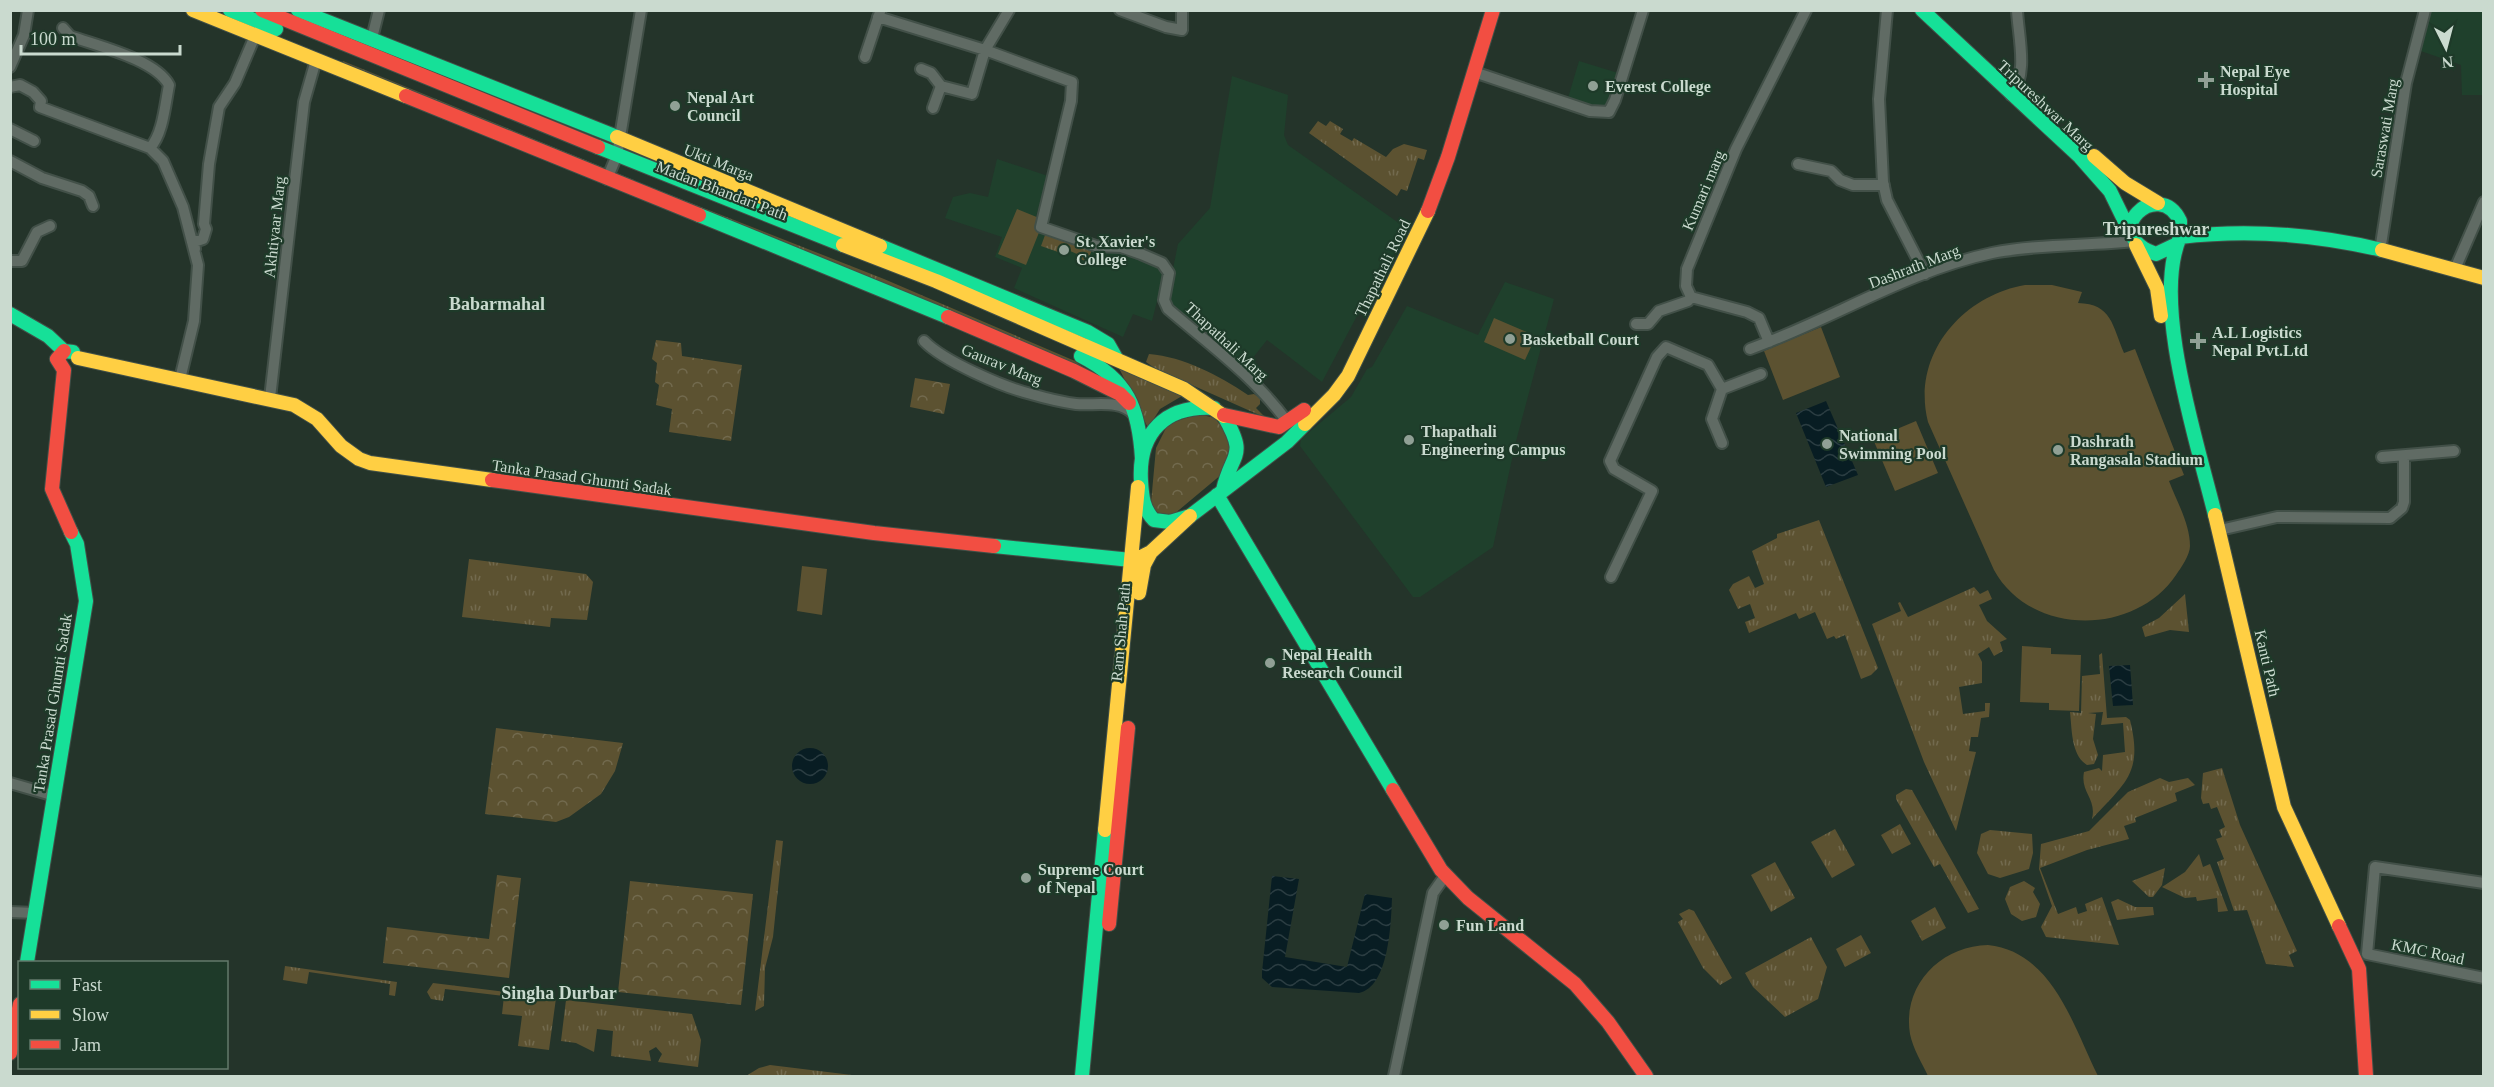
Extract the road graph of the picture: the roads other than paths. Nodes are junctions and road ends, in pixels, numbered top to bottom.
1 (28, 10) edge
2 (193, 10) edge
3 (231, 10) edge
4 (262, 10) edge
5 (298, 10) edge
6 (379, 10) edge
7 (641, 10) edge
8 (1009, 10) edge
9 (1120, 10) edge
10 (1182, 10) edge
11 (1482, 10) edge
12 (1493, 10) edge
13 (1643, 10) edge
14 (1806, 10) edge
15 (1887, 10) edge
16 (1922, 10) edge
17 (1931, 10) edge
18 (2017, 10) edge
19 (2425, 10) edge
20 (879, 14) edge
21 (63, 28) dead end
22 (255, 36) junction
23 (372, 38) junction
24 (985, 50) junction
25 (865, 57) dead end
26 (316, 60) junction
27 (10, 68) edge
28 (921, 69) dead end
29 (1474, 72) junction
30 (941, 86) junction
31 (10, 87) edge
32 (2014, 92) junction
33 (933, 108) dead end
34 (10, 129) edge
35 (621, 139) junction
36 (34, 141) dead end
37 (150, 148) junction
38 (615, 160) junction
39 (10, 162) edge
40 (1798, 164) dead end
41 (607, 179) junction
42 (1884, 185) junction
43 (2484, 202) edge
44 (2158, 203) junction
45 (93, 206) dead end
46 (2176, 212) junction
47 (50, 226) dead end
48 (2218, 231) junction
49 (2134, 240) junction
50 (2178, 241) junction
51 (2380, 251) junction
52 (196, 257) junction
53 (10, 261) edge
54 (2455, 269) junction
55 (1925, 274) junction
56 (2484, 278) edge
57 (1691, 297) junction
58 (10, 314) edge
59 (1636, 324) dead end
60 (924, 341) dead end
61 (1769, 342) junction
62 (1750, 349) dead end
63 (64, 351) junction
64 (78, 358) junction
65 (1116, 358) junction
66 (64, 370) junction
67 (1761, 375) dead end
68 (180, 379) junction
69 (1722, 389) junction
70 (270, 398) junction
71 (1220, 412) junction
72 (1137, 417) junction
73 (1288, 423) junction
74 (1234, 431) junction
75 (1287, 442) junction
76 (1722, 443) dead end
77 (2454, 451) dead end
78 (2404, 456) junction
79 (2382, 457) dead end
80 (1141, 464) junction
81 (1220, 493) junction
82 (1190, 516) junction
83 (2220, 530) junction
84 (1151, 552) junction
85 (1131, 554) junction
86 (1611, 577) dead end
87 (10, 783) edge
88 (55, 796) junction
89 (1443, 873) junction
90 (2484, 883) edge
91 (10, 912) edge
92 (36, 913) junction
93 (2361, 956) junction
94 (27, 961) edge
95 (2484, 978) edge
96 (18, 1014) edge
97 (10, 1053) edge
98 (1093, 1076) edge
99 (1082, 1077) edge
100 (1394, 1077) edge
101 (1646, 1077) edge
102 (2358, 1077) edge
103 (2366, 1077) edge

1 - 27 street
2 - 22 main road
3 - 38 main road, Madan Bhandari Path
4 - 38 main road, Madan Bhandari Path
5 - 23 main road, Ukti Marga
6 - 23 street
7 - 35 street
8 - 24 street
9 - 10 street
11 - 73 main road, Thapathali Road
12 - 29 main road, Thapathali Road
13 - 29 street
14 - 57 street, Kumari marg
15 - 42 street
16 - 32 main road, Tripureshwar Marg
17 - 32 main road, Tripureshwar Marg
18 - 32 street
19 - 51 street, Saraswati Marg
20 - 24 street
20 - 25 street
21 - 37 street
22 - 26 main road
22 - 52 street
23 - 35 main road, Ukti Marga
24 - 30 street
24 - 73 street, Thapathali Marg
26 - 41 main road
26 - 70 street, Akhtiyaar Marg
28 - 30 street
29 - 75 main road, Thapathali Road
30 - 33 street
31 - 37 street
32 - 44 main road, Tripureshwar Marg
32 - 49 main road, Tripureshwar Marg
34 - 36 street
35 - 38 street
35 - 65 main road, Ukti Marga
37 - 52 street
38 - 41 street
38 - 65 main road, Madan Bhandari Path
38 - 72 main road, Madan Bhandari Path
39 - 45 street
40 - 42 street
41 - 72 main road
42 - 55 street
43 - 54 street
44 - 46 main road
44 - 49 main road
46 - 48 main road
46 - 50 main road
47 - 53 street
48 - 50 main road
48 - 51 main road
49 - 50 main road
49 - 55 street, Dashrath Marg
49 - 102 main road
50 - 83 main road, Kanti Path
51 - 54 main road
52 - 68 street
54 - 56 main road
55 - 61 street, Dashrath Marg
57 - 59 street
57 - 61 street
58 - 63 main road
60 - 72 street, Gaurav Marg
61 - 62 street, Dashrath Marg
63 - 64 main road
63 - 66 main road, Tanka Prasad Ghumti Sadak
64 - 66 main road
64 - 68 main road, Tanka Prasad Ghumti Sadak
65 - 71 main road, Madan Bhandari Path
66 - 88 main road, Tanka Prasad Ghumti Sadak
67 - 69 street
68 - 70 main road, Tanka Prasad Ghumti Sadak
69 - 76 street
69 - 86 street
70 - 85 main road, Tanka Prasad Ghumti Sadak
71 - 73 main road
71 - 74 main road
71 - 80 main road
72 - 80 main road, Madan Bhandari Path
74 - 75 main road
74 - 81 main road
75 - 81 main road, Thapathali Road
77 - 78 street
78 - 79 street
78 - 83 street
80 - 82 main road
80 - 85 main road
81 - 82 main road
81 - 89 main road
82 - 84 main road
83 - 93 main road, Kanti Path
84 - 85 main road, Ram Shah Path
84 - 98 main road, Ram Shah Path
85 - 99 main road, Ram Shah Path
87 - 88 street
88 - 92 main road, Tanka Prasad Ghumti Sadak
89 - 100 street
89 - 101 main road
90 - 93 street
91 - 92 street
92 - 94 main road, Tanka Prasad Ghumti Sadak
93 - 95 street, KMC Road
93 - 103 main road, Kanti Path
96 - 97 main road

